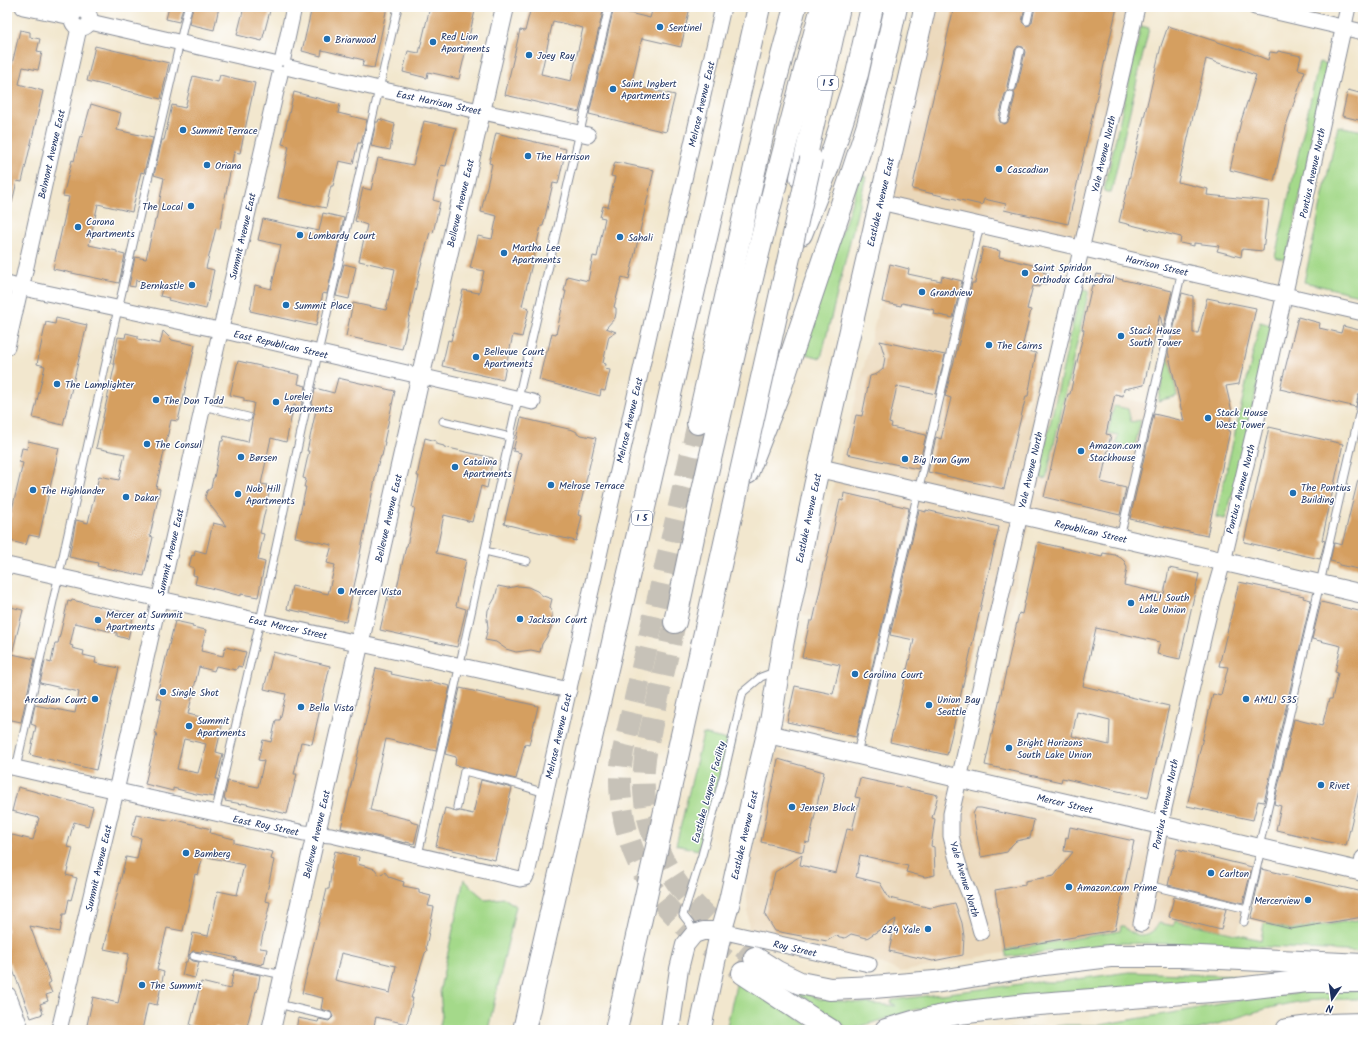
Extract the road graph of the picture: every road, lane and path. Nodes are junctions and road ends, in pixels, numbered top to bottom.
1 (23, 7) edge
2 (188, 7) edge
3 (294, 7) edge
4 (398, 7) edge
5 (505, 7) edge
6 (609, 7) edge
7 (723, 7) edge
8 (760, 7) edge
9 (795, 7) edge
10 (822, 7) edge
11 (838, 7) edge
12 (846, 7) edge
13 (872, 7) edge
14 (896, 7) edge
15 (925, 7) edge
16 (1030, 7) edge
17 (1137, 7) edge
18 (1255, 7) edge
19 (1348, 7) edge
20 (81, 17) edge
21 (1027, 21) dead end
22 (1344, 27) junction
23 (1363, 32) edge
24 (180, 43) junction
25 (1020, 51) dead end
26 (282, 66) junction
27 (1012, 86) dead end
28 (379, 89) junction
29 (1010, 95) dead end
30 (481, 111) junction
31 (1004, 119) dead end
32 (584, 134) junction
33 (880, 202) junction
34 (980, 225) junction
35 (1082, 248) junction
36 (1182, 271) junction
37 (18, 286) edge
38 (1285, 295) junction
39 (772, 308) junction
40 (118, 309) junction
41 (1363, 313) edge
42 (220, 331) junction
43 (7, 347) edge
44 (318, 353) junction
45 (420, 376) junction
46 (1363, 397) edge
47 (518, 399) junction
48 (533, 402) dead end
49 (203, 406) junction
50 (248, 417) dead end
51 (443, 420) dead end
52 (698, 423) tunnel mouth
53 (510, 437) junction
54 (819, 468) junction
55 (918, 491) junction
56 (1020, 515) junction
57 (730, 519) junction
58 (1120, 538) junction
59 (485, 551) junction
60 (527, 561) dead end
61 (1223, 562) junction
62 (7, 565) edge
63 (58, 577) junction
64 (1321, 584) junction
65 (1363, 594) edge
66 (159, 599) junction
67 (260, 621) junction
68 (675, 622) tunnel mouth
69 (360, 643) junction
70 (459, 666) junction
71 (779, 671) junction
72 (569, 690) junction
73 (768, 734) junction
74 (857, 755) junction
75 (12, 767) edge
76 (959, 778) junction
77 (116, 791) junction
78 (545, 794) junction
79 (457, 807) dead end
80 (215, 814) junction
81 (1160, 825) junction
82 (316, 834) junction
83 (1260, 848) junction
84 (418, 855) junction
85 (1362, 867) edge
86 (525, 878) joint
87 (1148, 885) junction
88 (1247, 909) junction
89 (1244, 922) dead end
90 (1140, 924) dead end
91 (721, 931) junction
92 (981, 932) dead end
93 (694, 934) junction
94 (194, 956) dead end
95 (869, 964) dead end
96 (1363, 965) edge
97 (283, 975) junction
98 (1363, 981) edge
99 (7, 996) edge
100 (277, 1004) junction
101 (328, 1016) dead end
102 (1363, 1024) edge
103 (906, 1026) edge
104 (20, 1030) edge
105 (59, 1030) edge
106 (271, 1030) edge
107 (524, 1030) edge
108 (608, 1030) edge
109 (616, 1030) edge
110 (670, 1030) edge
111 (700, 1030) edge
112 (830, 1030) edge
113 (886, 1030) edge
114 (1287, 1030) edge

1 - 20 street, East Harrison Street
2 - 24 lane
3 - 26 street, Summit Avenue East
4 - 28 lane
5 - 30 street, Bellevue Avenue East
6 - 32 lane
7 - 72 street, Melrose Avenue East
8 - 107 highway, I 5
9 - 52 highway
10 - 68 highway
11 - 39 highway
12 - 57 highway, I 5, bridge
13 - 39 highway
14 - 57 highway, bridge
15 - 33 main road, Eastlake Avenue East
16 - 21 lane
17 - 35 street, Yale Avenue North
18 - 22 street
19 - 22 street, Pontius Avenue North
20 - 24 street, East Harrison Street
20 - 37 street, Belmont Avenue East
22 - 23 street
22 - 38 street, Pontius Avenue North
24 - 26 street, East Harrison Street
24 - 40 lane
25 - 27 lane
26 - 28 street, East Harrison Street
26 - 42 street, Summit Avenue East
28 - 30 street, East Harrison Street
28 - 44 lane
29 - 31 lane
30 - 32 street, East Harrison Street
30 - 45 street, Bellevue Avenue East
32 - 47 lane
33 - 34 street, Harrison Street
33 - 54 main road, Eastlake Avenue East
34 - 35 street, Harrison Street
34 - 55 lane
35 - 36 street, Harrison Street
35 - 56 street, Yale Avenue North
36 - 38 street, Harrison Street
36 - 58 lane
37 - 40 street, East Republican Street
37 - 43 street, Belmont Avenue East
38 - 41 street, Harrison Street
38 - 61 street, Pontius Avenue North
39 - 108 highway
40 - 42 street, East Republican Street
40 - 63 lane
42 - 44 street, East Republican Street
42 - 49 street, Summit Avenue East
44 - 45 street, East Republican Street
44 - 67 lane
45 - 47 street, East Republican Street
45 - 69 street, Bellevue Avenue East
46 - 64 lane
47 - 48 street, East Republican Street
47 - 53 lane
49 - 50 lane
49 - 66 street, Summit Avenue East
51 - 53 lane
53 - 59 lane
54 - 55 street, Republican Street
54 - 71 main road, Eastlake Avenue East
55 - 56 street, Republican Street
55 - 74 lane
56 - 58 street, Republican Street
56 - 76 street, Yale Avenue North
57 - 109 highway, I 5, bridge
58 - 61 street, Republican Street
59 - 60 lane
59 - 70 lane
61 - 64 street, Republican Street
61 - 81 street, Pontius Avenue North
62 - 63 street, East Mercer Street
63 - 66 street, East Mercer Street
63 - 75 lane
64 - 65 street, Republican Street
64 - 83 lane
66 - 67 street, East Mercer Street
66 - 77 street, Summit Avenue East
67 - 69 street, East Mercer Street
67 - 80 lane
69 - 70 street, East Mercer Street
69 - 82 street, Bellevue Avenue East
70 - 72 street, East Mercer Street
70 - 84 lane
71 - 73 main road, Eastlake Avenue East
71 - 93 lane, Eastlake Layover Facility
72 - 78 street, Melrose Avenue East
73 - 74 street, Mercer Street
73 - 91 main road, Eastlake Avenue East
74 - 76 street, Mercer Street
75 - 77 street, East Roy Street
76 - 81 street, Mercer Street
76 - 92 street, Yale Avenue North
77 - 80 street, East Roy Street
77 - 105 street, Summit Avenue East
78 - 79 lane
78 - 86 street, Melrose Avenue East
80 - 82 street, East Roy Street
81 - 83 street, Mercer Street
81 - 87 street, Pontius Avenue North
82 - 84 street, East Roy Street
82 - 97 street, Bellevue Avenue East
83 - 85 street, Mercer Street
83 - 88 lane
84 - 86 street, East Roy Street
87 - 88 lane
87 - 90 street, Pontius Avenue North
88 - 89 lane
91 - 93 street
91 - 95 street, Roy Street
91 - 111 main road, Eastlake Avenue East
93 - 110 street
94 - 97 lane
96 - 112 highway
97 - 100 street, Bellevue Avenue East
98 - 103 highway
99 - 104 street
100 - 101 lane
100 - 106 street, Bellevue Avenue East
102 - 114 highway
103 - 113 highway

